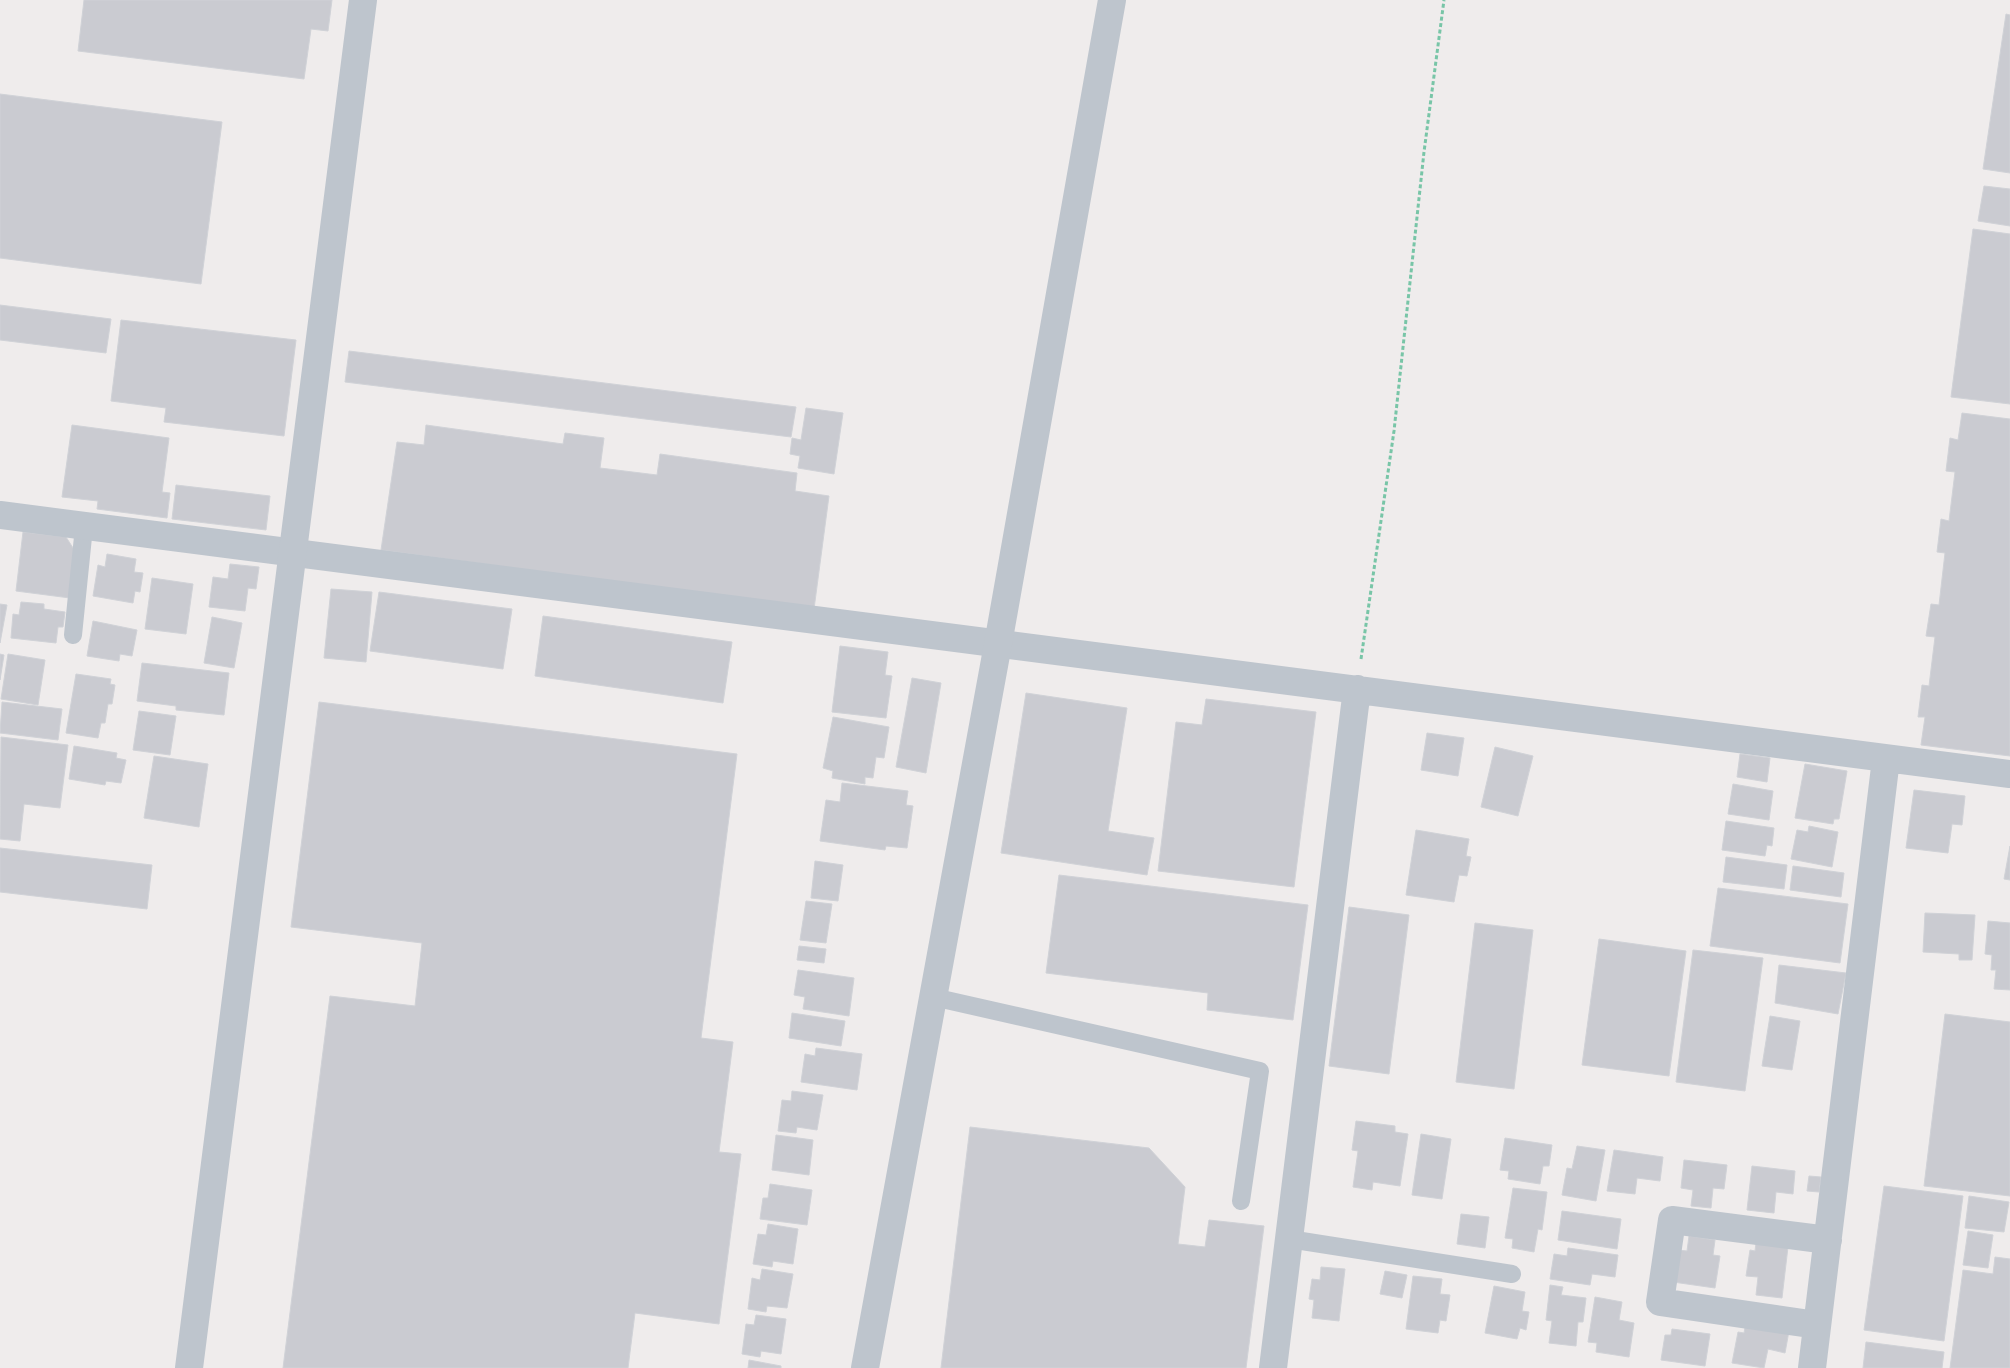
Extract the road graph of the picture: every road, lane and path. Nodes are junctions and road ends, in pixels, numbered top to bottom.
1 (362, 0) edge
2 (1112, 0) edge
3 (1444, 0) edge
4 (0, 515) edge
5 (84, 527) junction
6 (292, 552) junction
7 (72, 635) dead end
8 (998, 644) junction
9 (1357, 689) junction
10 (1886, 759) junction
11 (2010, 774) edge
12 (933, 997) junction
13 (1241, 1201) dead end
14 (1289, 1239) junction
15 (1828, 1240) junction
16 (1512, 1274) dead end
17 (1817, 1325) junction
18 (189, 1368) edge
19 (865, 1368) edge
20 (1273, 1368) edge
21 (1812, 1368) edge

1 - 6 street
2 - 8 street
3 - 9 path
4 - 5 street
5 - 6 street
5 - 7 lane
6 - 8 street
6 - 18 street
8 - 9 street
8 - 12 street
9 - 10 street
9 - 14 street
10 - 11 street
10 - 15 street
12 - 13 lane
12 - 19 street
14 - 16 lane
14 - 20 street
15 - 17 street
15 - 17 street
17 - 21 street

